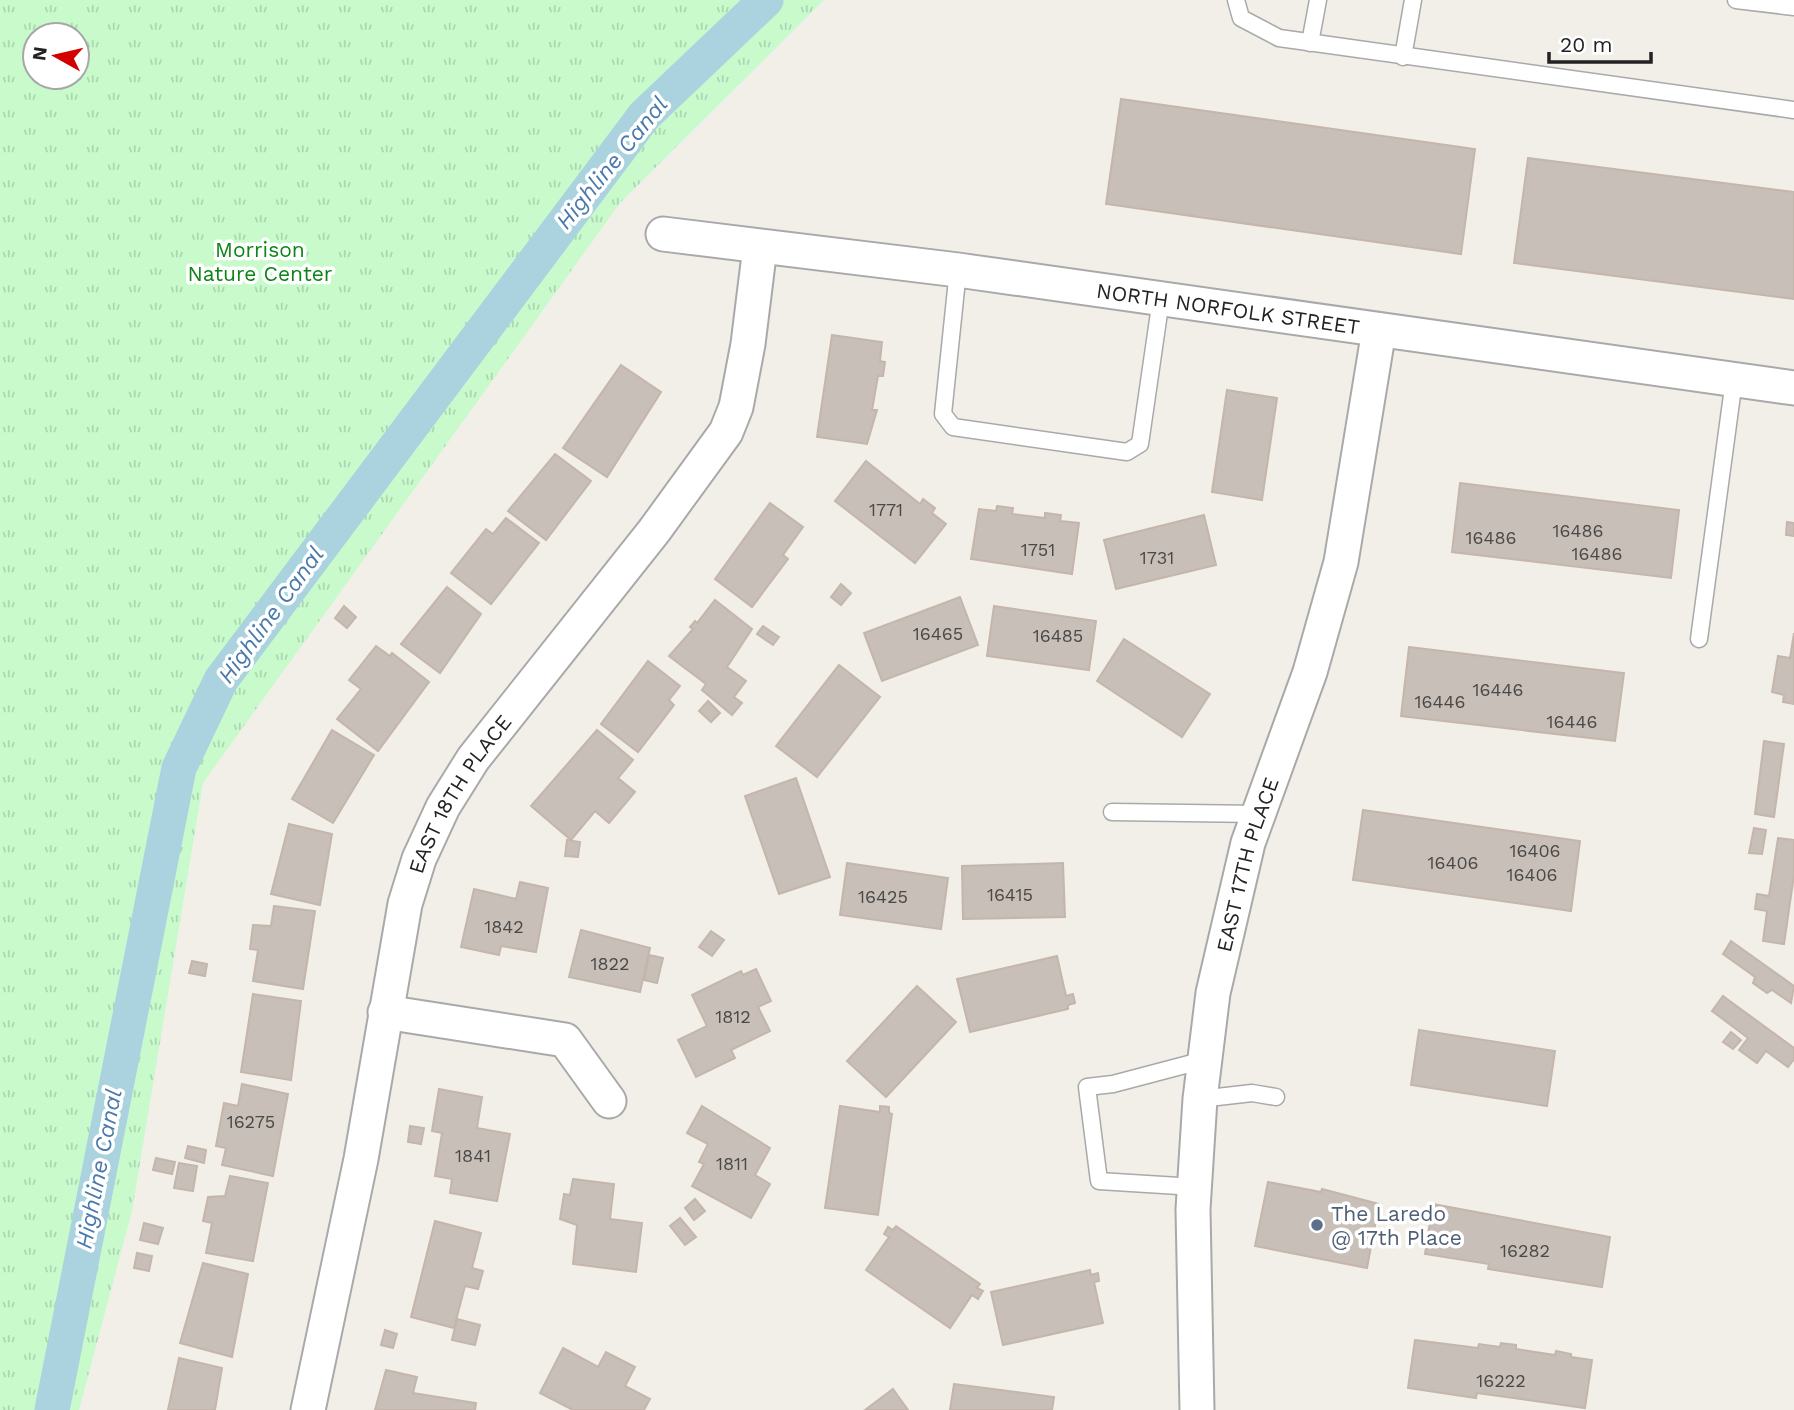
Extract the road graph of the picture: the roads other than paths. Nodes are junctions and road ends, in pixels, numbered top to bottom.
1 (1236, 0) edge
2 (1318, 0) edge
3 (1413, 0) edge
4 (1736, 0) edge
5 (1794, 7) edge
6 (1310, 43) junction
7 (1403, 57) junction
8 (1794, 110) edge
9 (663, 234) dead end
10 (760, 247) junction
11 (958, 270) junction
12 (1161, 299) junction
13 (1378, 330) junction
14 (1734, 380) junction
15 (1794, 388) edge
16 (1699, 639) dead end
17 (1112, 812) dead end
18 (1259, 814) junction
19 (385, 1012) junction
20 (1205, 1060) junction
21 (1276, 1097) dead end
22 (1200, 1099) junction
23 (609, 1101) dead end
24 (1195, 1187) junction
25 (308, 1410) edge
26 (1197, 1410) edge

1 - 6 lane
2 - 6 lane
3 - 7 lane
4 - 5 lane
6 - 7 lane
7 - 8 lane
9 - 10 street, NORTH NORFOLK STREET
10 - 11 street, NORTH NORFOLK STREET
10 - 19 street, EAST 18TH PLACE
11 - 12 street, NORTH NORFOLK STREET
11 - 12 lane
12 - 13 street, NORTH NORFOLK STREET
13 - 14 street, NORTH NORFOLK STREET
13 - 18 street, EAST 17TH PLACE
14 - 15 street, NORTH NORFOLK STREET
14 - 16 lane
17 - 18 lane
18 - 20 street, EAST 17TH PLACE
19 - 23 street
19 - 25 street, EAST 18TH PLACE
20 - 22 street, EAST 17TH PLACE
20 - 24 lane
21 - 22 lane
22 - 24 street, EAST 17TH PLACE
24 - 26 street, EAST 17TH PLACE

